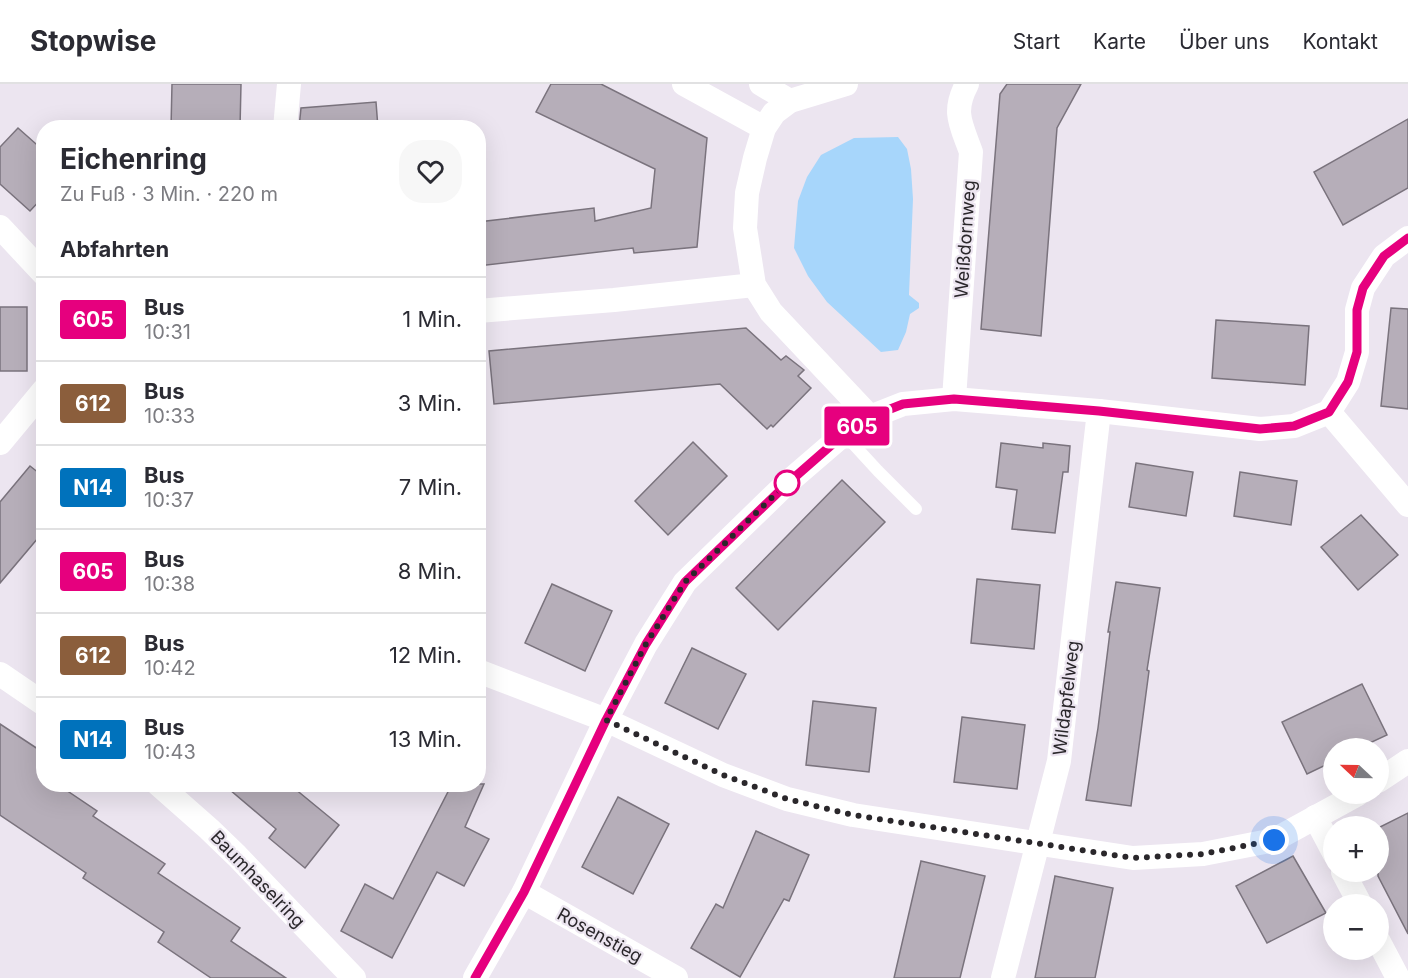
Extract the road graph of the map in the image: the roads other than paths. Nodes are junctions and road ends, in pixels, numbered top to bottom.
1 (289, 84) edge
2 (684, 84) edge
3 (760, 84) edge
4 (846, 84) edge
5 (967, 84) edge
6 (790, 101) junction
7 (286, 120) edge
8 (764, 128) junction
9 (0, 227) edge
10 (1408, 238) edge
11 (36, 265) edge
12 (754, 285) junction
13 (486, 310) edge
14 (954, 399) junction
15 (36, 400) edge
16 (1099, 411) junction
17 (1329, 412) junction
18 (870, 417) junction
19 (844, 434) junction
20 (0, 443) edge
21 (1408, 505) edge
22 (916, 509) dead end
23 (0, 674) edge
24 (486, 675) edge
25 (36, 699) edge
26 (606, 720) junction
27 (1408, 760) edge
28 (1389, 773) edge
29 (167, 792) edge
30 (1339, 804) edge
31 (1315, 817) junction
32 (1323, 832) edge
33 (1037, 843) junction
34 (524, 892) junction
35 (1389, 960) edge
36 (354, 978) edge
37 (476, 978) edge
38 (676, 978) edge
39 (1003, 978) edge
40 (1398, 978) edge

1 - 7 street
2 - 8 street
3 - 6 street
4 - 6 street
5 - 14 street, Weißdornweg
6 - 8 street
8 - 12 street
9 - 11 street
10 - 17 street
12 - 13 street
12 - 18 street
14 - 16 street
14 - 18 street
15 - 20 street
16 - 17 street
16 - 33 street, Wildapfelweg
17 - 21 street
18 - 19 street
19 - 22 lane
19 - 26 street
23 - 25 street
24 - 26 street
26 - 33 street
26 - 34 street
27 - 28 street
29 - 36 street, Baumhaselring
30 - 31 street
31 - 32 street
31 - 33 street
33 - 39 street, Wildapfelweg
34 - 37 street
34 - 38 street, Rosenstieg
35 - 40 street

